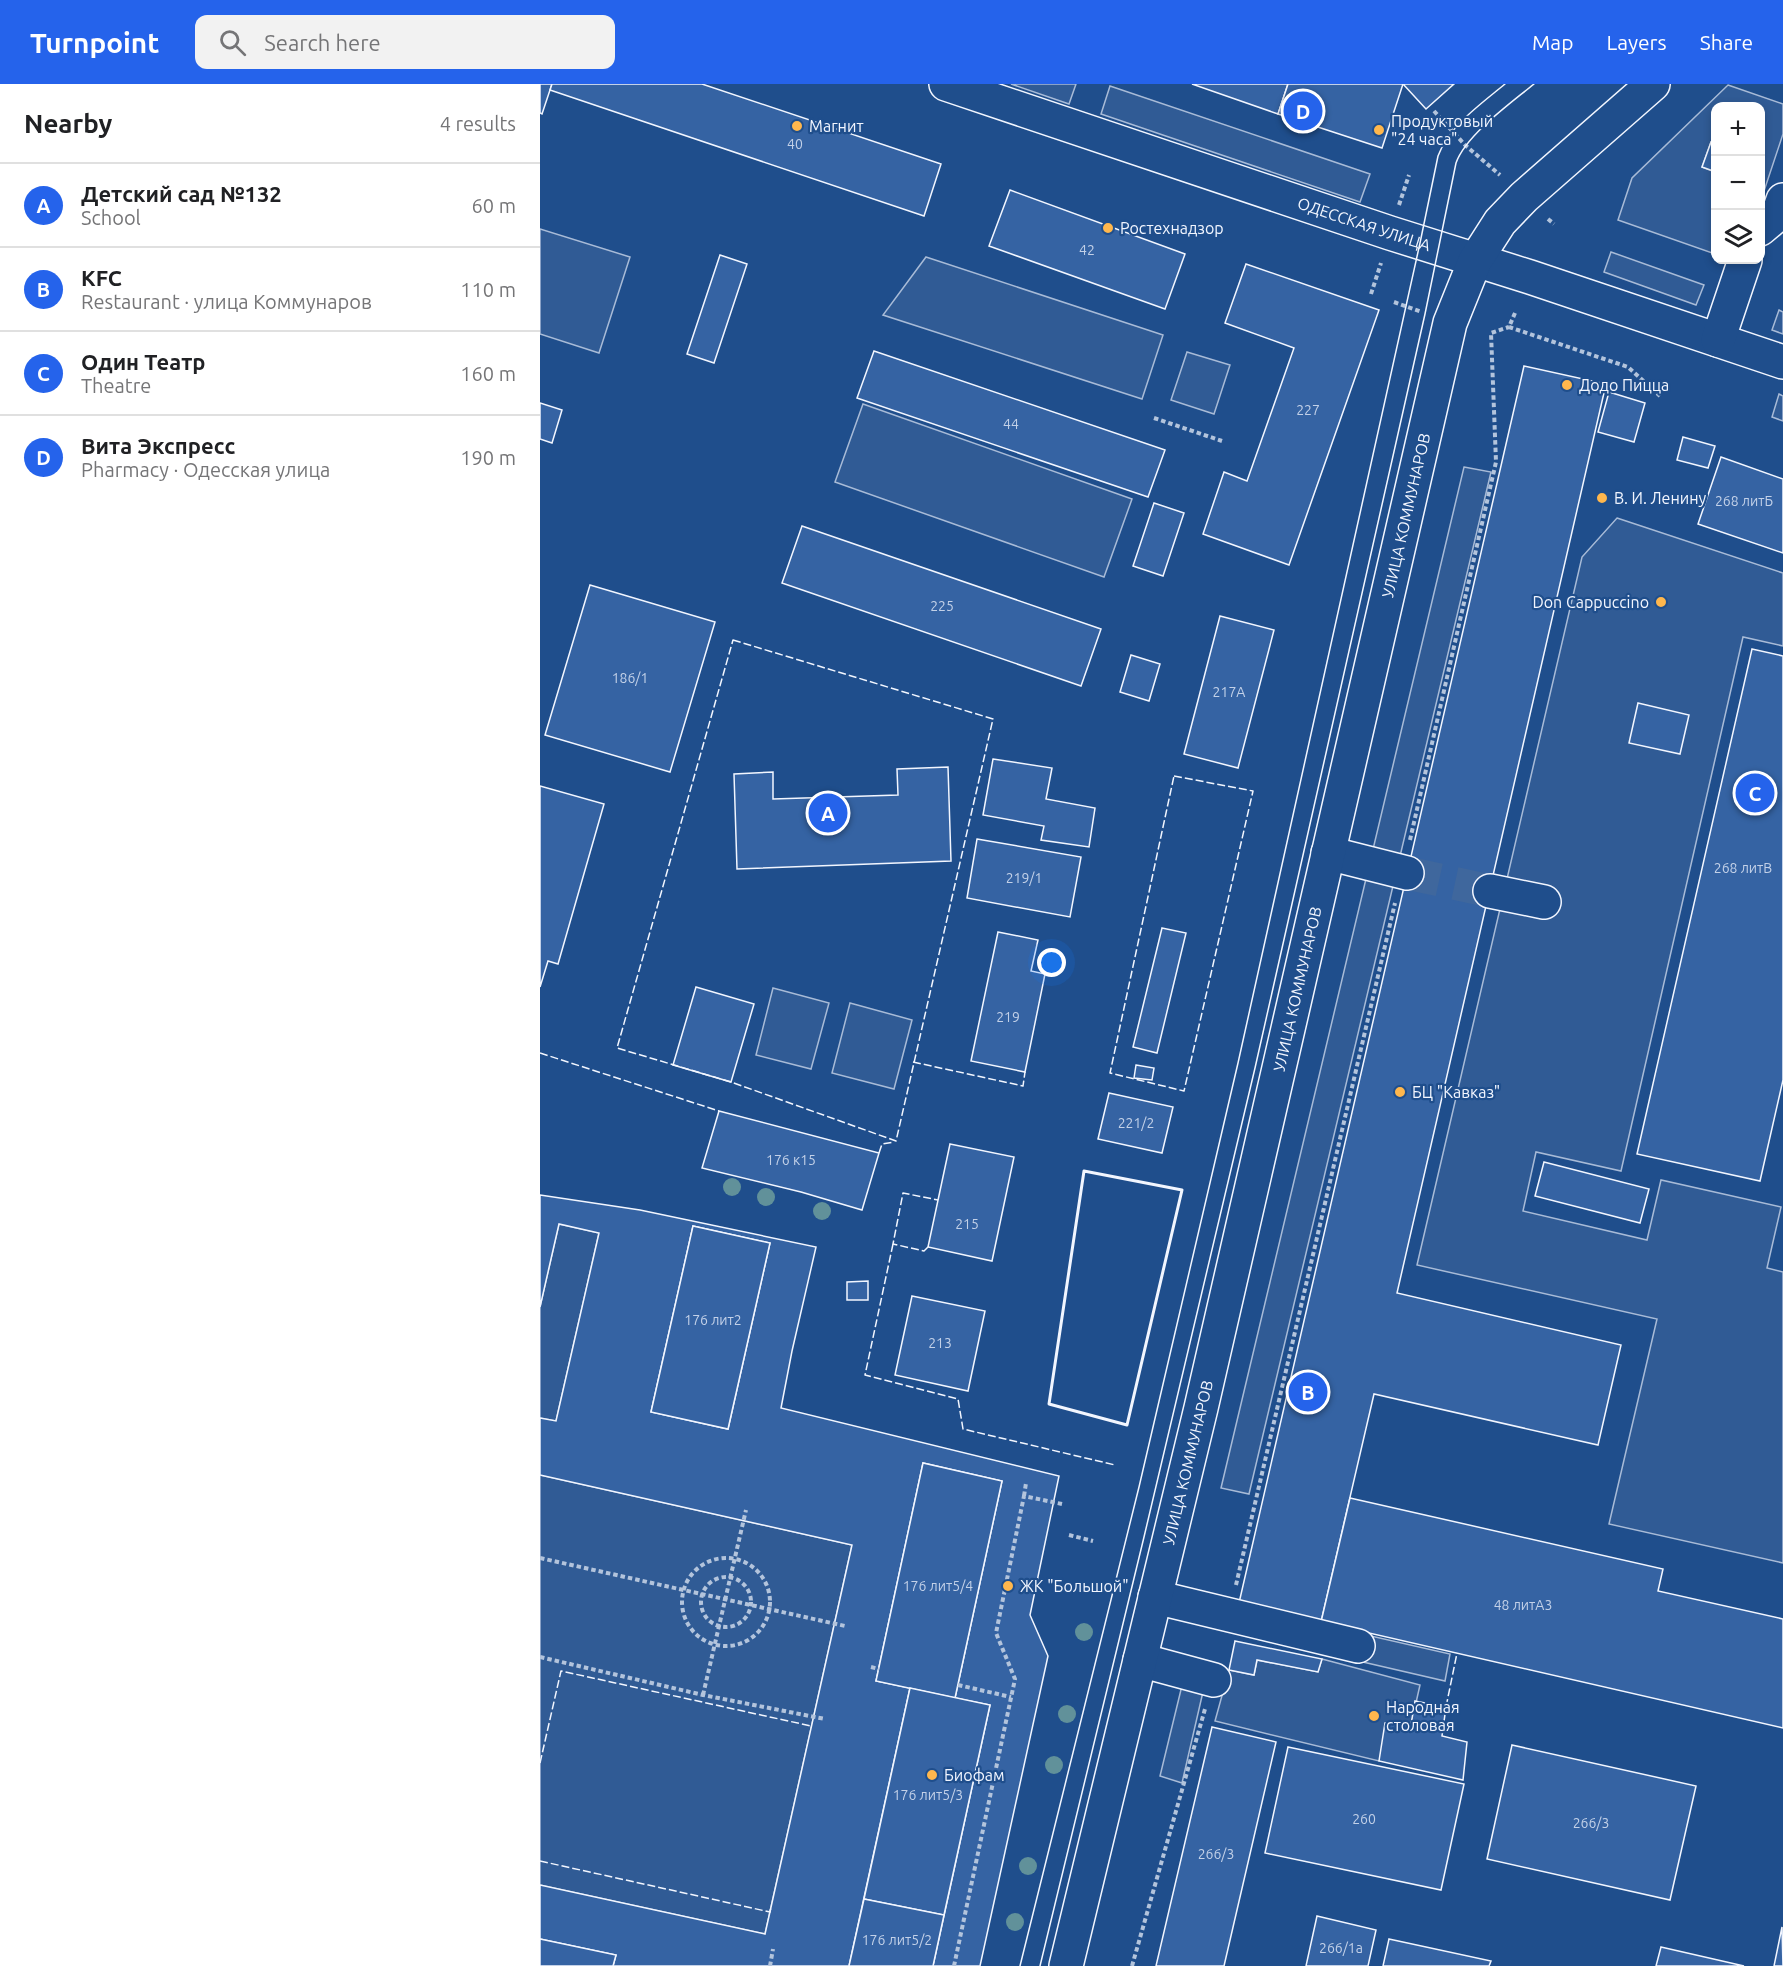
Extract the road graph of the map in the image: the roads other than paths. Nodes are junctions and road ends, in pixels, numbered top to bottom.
1 (946, 84) edge
2 (1653, 84) edge
3 (1783, 200) edge
4 (1765, 225) edge
5 (1474, 261) junction
6 (1744, 264) edge
7 (1718, 340) junction
8 (1783, 362) edge
9 (1328, 853) junction
10 (1405, 872) tunnel mouth
11 (1490, 891) tunnel mouth
12 (1544, 902) dead end
13 (1155, 1597) junction
14 (1358, 1646) dead end
15 (1140, 1660) junction
16 (1214, 1680) road end
17 (1066, 1966) edge

1 - 5 main road, ОДЕССКАЯ УЛИЦА
2 - 5 main road, УЛИЦА КОММУНАРОВ
3 - 4 main road
5 - 7 main road, ОДЕССКАЯ УЛИЦА
5 - 9 main road, УЛИЦА КОММУНАРОВ
6 - 7 main road
7 - 8 main road, ОДЕССКАЯ УЛИЦА
9 - 10 main road
9 - 13 main road, УЛИЦА КОММУНАРОВ
11 - 12 main road
13 - 14 main road
13 - 15 main road, УЛИЦА КОММУНАРОВ
15 - 16 main road
15 - 17 main road, УЛИЦА КОММУНАРОВ

